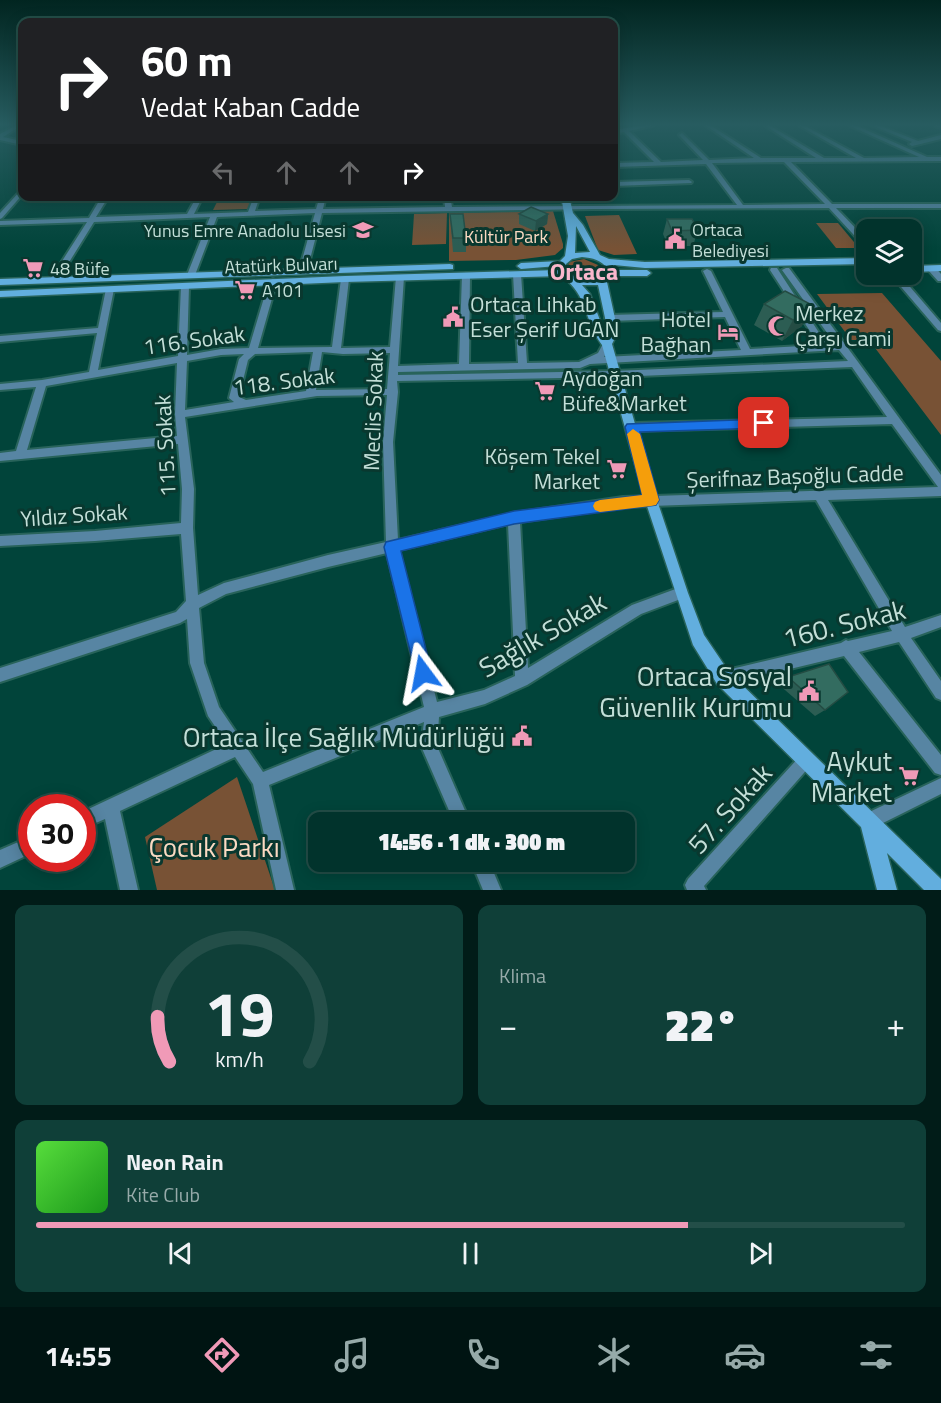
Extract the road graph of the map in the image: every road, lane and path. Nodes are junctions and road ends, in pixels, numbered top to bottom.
1 (711, 167) edge
2 (793, 167) edge
3 (689, 182) dead end
4 (618, 184) edge
5 (18, 196) edge
6 (103, 201) edge
7 (198, 201) edge
8 (256, 201) edge
9 (322, 201) edge
10 (448, 201) edge
11 (567, 201) edge
12 (592, 201) edge
13 (741, 206) junction
14 (941, 206) edge
15 (594, 207) junction
16 (833, 207) junction
17 (449, 209) junction
18 (319, 211) junction
19 (570, 211) junction
20 (251, 214) junction
21 (214, 215) junction
22 (189, 216) junction
23 (0, 217) edge
24 (91, 221) junction
25 (0, 223) edge
26 (856, 232) edge
27 (596, 256) junction
28 (856, 261) edge
29 (922, 261) edge
30 (941, 261) edge
31 (608, 262) junction
32 (565, 264) junction
33 (922, 268) edge
34 (930, 268) junction
35 (941, 268) edge
36 (856, 269) edge
37 (774, 270) junction
38 (786, 270) junction
39 (303, 271) junction
40 (707, 271) junction
41 (612, 273) junction
42 (518, 274) junction
43 (191, 275) junction
44 (465, 275) junction
45 (400, 277) junction
46 (345, 279) junction
47 (941, 279) edge
48 (54, 280) junction
49 (573, 280) junction
50 (273, 281) junction
51 (602, 281) junction
52 (0, 282) edge
53 (904, 285) edge
54 (184, 286) junction
55 (110, 289) junction
56 (788, 293) junction
57 (802, 293) junction
58 (0, 294) edge
59 (729, 314) junction
60 (609, 318) junction
61 (941, 328) edge
62 (102, 330) junction
63 (0, 339) edge
64 (607, 344) junction
65 (841, 347) junction
66 (825, 348) junction
67 (318, 349) junction
68 (336, 350) junction
69 (395, 350) junction
70 (253, 351) junction
71 (747, 352) junction
72 (182, 361) junction
73 (587, 361) junction
74 (856, 364) junction
75 (523, 367) junction
76 (613, 367) junction
77 (464, 368) junction
78 (93, 374) junction
79 (395, 374) junction
80 (42, 383) junction
81 (0, 387) edge
82 (393, 392) junction
83 (310, 394) junction
84 (246, 405) junction
85 (180, 414) junction
86 (896, 420) junction
87 (632, 427) junction
88 (182, 440) junction
89 (20, 456) junction
90 (0, 457) edge
91 (941, 483) edge
92 (941, 491) edge
93 (819, 495) junction
94 (651, 500) junction
95 (514, 518) junction
96 (187, 528) junction
97 (0, 541) edge
98 (392, 547) junction
99 (681, 593) junction
100 (191, 605) junction
101 (941, 621) edge
102 (902, 635) junction
103 (846, 647) junction
104 (0, 675) edge
105 (723, 678) junction
106 (522, 680) junction
107 (941, 693) edge
108 (432, 711) junction
109 (238, 747) junction
110 (806, 760) junction
111 (941, 767) edge
112 (260, 781) junction
113 (941, 786) edge
114 (111, 808) junction
115 (458, 812) edge
116 (96, 815) edge
117 (869, 821) junction
118 (18, 851) edge
119 (0, 859) edge
120 (485, 872) edge
121 (938, 885) edge
122 (129, 890) edge
123 (285, 890) edge
124 (492, 890) edge
125 (697, 890) edge
126 (887, 890) edge

1 - 13 street
2 - 16 street
3 - 4 street
5 - 23 street
6 - 24 street
7 - 22 street
8 - 20 street
9 - 18 street
10 - 17 street
11 - 19 main road
12 - 15 street
13 - 15 street
13 - 16 street
14 - 16 street
15 - 19 street
16 - 26 street
17 - 18 street
17 - 19 street
18 - 20 street
18 - 39 street
19 - 27 main road
19 - 32 main road
20 - 21 street
21 - 22 street
21 - 43 street
22 - 24 street
24 - 25 street
24 - 48 street
27 - 31 main road
27 - 32 main road
28 - 31 main road
29 - 30 main road
31 - 41 main road
32 - 39 main road, Atatürk Bulvarı
32 - 42 main road, Atatürk Bulvarı
32 - 49 main road
33 - 34 main road
34 - 35 main road
34 - 47 street
36 - 38 main road
37 - 38 main road
37 - 40 main road
37 - 56 street
38 - 57 street
39 - 43 main road, Atatürk Bulvarı
40 - 41 main road
40 - 59 street
41 - 51 main road
42 - 44 main road, Atatürk Bulvarı
42 - 75 street
43 - 48 main road, Atatürk Bulvarı
44 - 45 main road, Atatürk Bulvarı
44 - 77 street
45 - 46 main road, Atatürk Bulvarı
45 - 69 street, Meclis Sokak
46 - 50 main road, Atatürk Bulvarı
46 - 68 street
48 - 52 main road, Atatürk Bulvarı
49 - 51 main road
49 - 64 main road
50 - 54 main road, Atatürk Bulvarı
50 - 70 street
51 - 60 main road
53 - 61 street
54 - 55 main road, Atatürk Bulvarı
54 - 72 street, 115. Sokak
55 - 58 main road, Atatürk Bulvarı
55 - 62 street
56 - 57 street
56 - 66 street
57 - 65 street
59 - 60 street
59 - 71 street
60 - 64 main road
62 - 63 street
62 - 78 street
64 - 73 street
64 - 76 main road
65 - 66 street
65 - 74 street
66 - 71 street
67 - 68 street, 116. Sokak
67 - 70 street, 116. Sokak
67 - 83 street
68 - 69 street, 116. Sokak
69 - 79 street, Meclis Sokak
70 - 72 street, 116. Sokak
70 - 84 street
71 - 76 street
72 - 78 street, 116. Sokak
72 - 85 street, 115. Sokak
73 - 75 street
73 - 76 street
74 - 76 street
74 - 86 street
75 - 77 street
76 - 79 street
76 - 87 main road
77 - 79 street
78 - 80 street, 116. Sokak
79 - 82 street, Meclis Sokak
80 - 81 street, 116. Sokak
80 - 89 street
82 - 83 street, 118. Sokak
82 - 98 street, Meclis Sokak
83 - 84 street, 118. Sokak
84 - 85 street, 118. Sokak
85 - 88 street, 115. Sokak
86 - 87 street
86 - 91 street
87 - 94 main road
88 - 89 street
88 - 96 street, 115. Sokak
89 - 90 street
92 - 93 street, Şerifnaz Başoğlu Cadde
93 - 94 street, Şerifnaz Başoğlu Cadde
93 - 102 street
94 - 95 street, Şerifnaz Başoğlu Cadde
94 - 99 main road
95 - 98 street, Şerifnaz Başoğlu Cadde
95 - 106 street
96 - 97 street, Yıldız Sokak
96 - 100 street, 115. Sokak
98 - 100 street, Şerifnaz Başoğlu Cadde
98 - 108 street, Meclis Sokak
99 - 105 main road
99 - 106 street, Sağlık Sokak
100 - 104 street, Şerifnaz Başoğlu Cadde
100 - 109 street, 115. Sokak
101 - 102 street, 160. Sokak
102 - 103 street, 160. Sokak
102 - 107 street
103 - 105 street, 160. Sokak
103 - 111 street
105 - 110 main road
106 - 108 street, Sağlık Sokak
108 - 112 street, Sağlık Sokak
108 - 115 street, Meclis Sokak
109 - 112 street, 115. Sokak
109 - 114 street
110 - 117 main road
110 - 125 street, 57. Sokak
112 - 123 street, 115. Sokak
113 - 117 street
114 - 116 street
114 - 122 street
117 - 121 main road
117 - 126 main road
118 - 119 street
120 - 124 street

